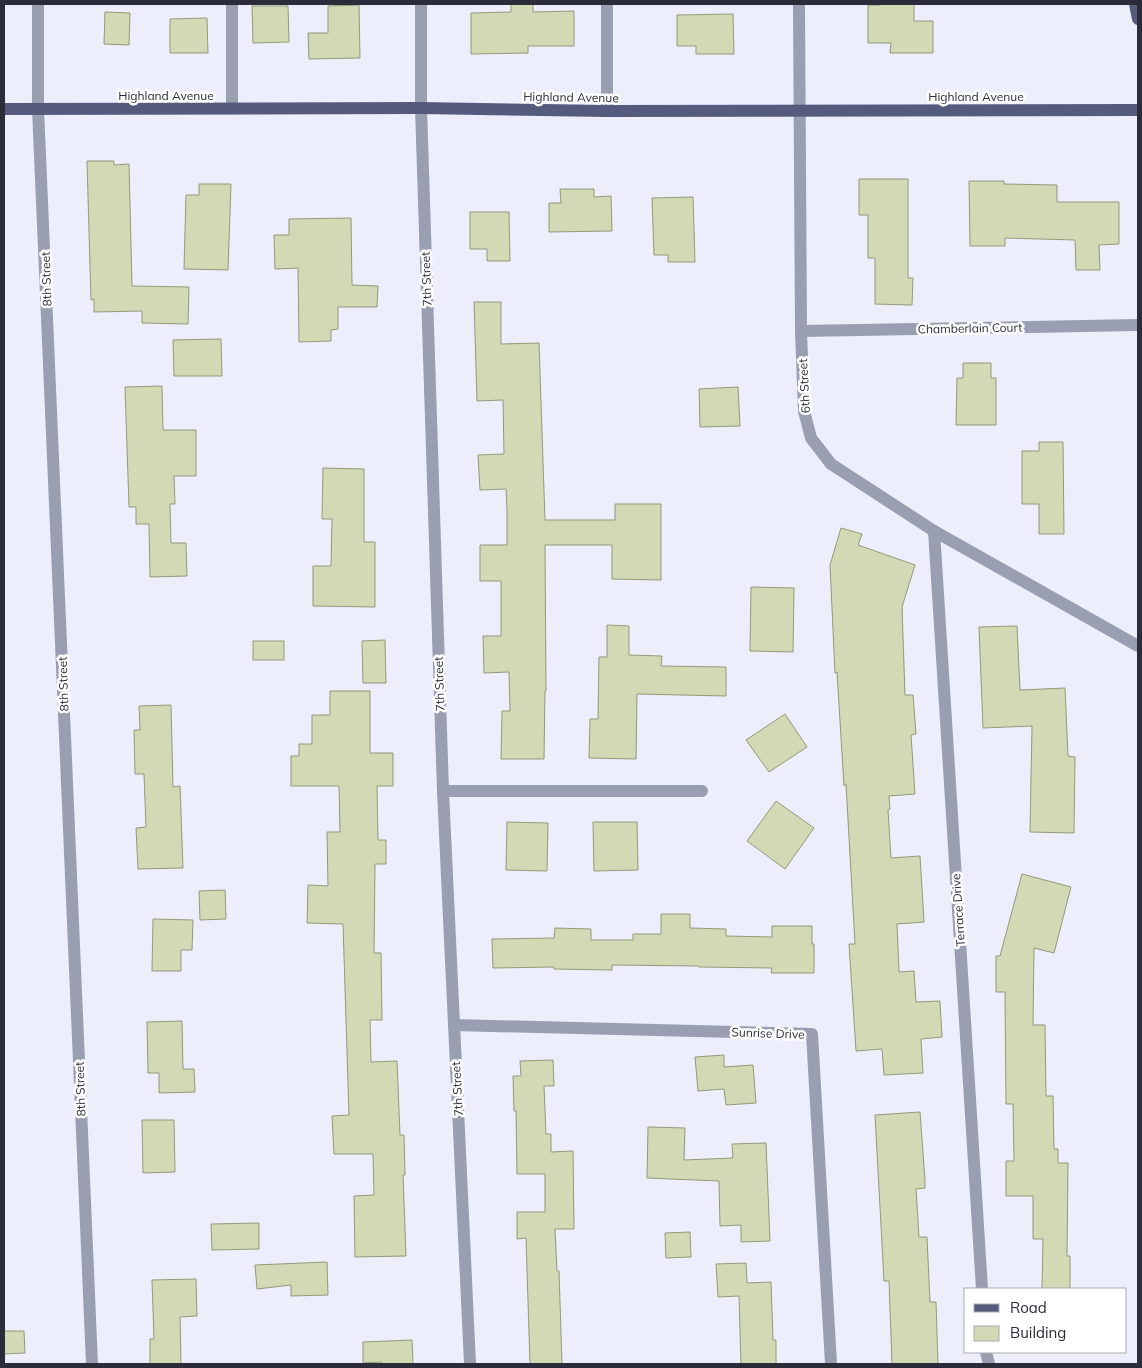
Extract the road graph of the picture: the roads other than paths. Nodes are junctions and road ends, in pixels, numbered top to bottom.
1 (38, 4) edge
2 (232, 4) edge
3 (421, 4) edge
4 (607, 4) edge
5 (799, 4) edge
6 (1135, 4) edge
7 (1138, 19) edge
8 (232, 108) junction
9 (421, 108) junction
10 (4, 109) edge
11 (38, 109) junction
12 (1138, 110) edge
13 (607, 111) junction
14 (800, 111) junction
15 (1138, 325) edge
16 (801, 331) junction
17 (934, 531) junction
18 (1138, 646) edge
19 (443, 791) junction
20 (702, 791) dead end
21 (454, 1025) junction
22 (982, 1288) edge
23 (92, 1364) edge
24 (470, 1364) edge
25 (831, 1364) edge

1 - 11 street, 8th Street
2 - 8 street
3 - 9 street, 7th Street
4 - 13 street
5 - 14 street, 6th Street
6 - 7 main road
8 - 9 main road, Highland Avenue
8 - 11 main road, Highland Avenue
9 - 13 main road, Highland Avenue
9 - 19 street, 7th Street
10 - 11 main road, Highland Avenue
11 - 23 street, 8th Street
12 - 14 main road, Highland Avenue
13 - 14 main road, Highland Avenue
14 - 16 street, 6th Street
15 - 16 street, Chamberlain Court
16 - 17 street, 6th Street
17 - 18 street, 6th Street
17 - 22 street, Terrace Drive
19 - 20 street
19 - 21 street, 7th Street
21 - 24 street, 7th Street
21 - 25 street, Sunrise Drive

